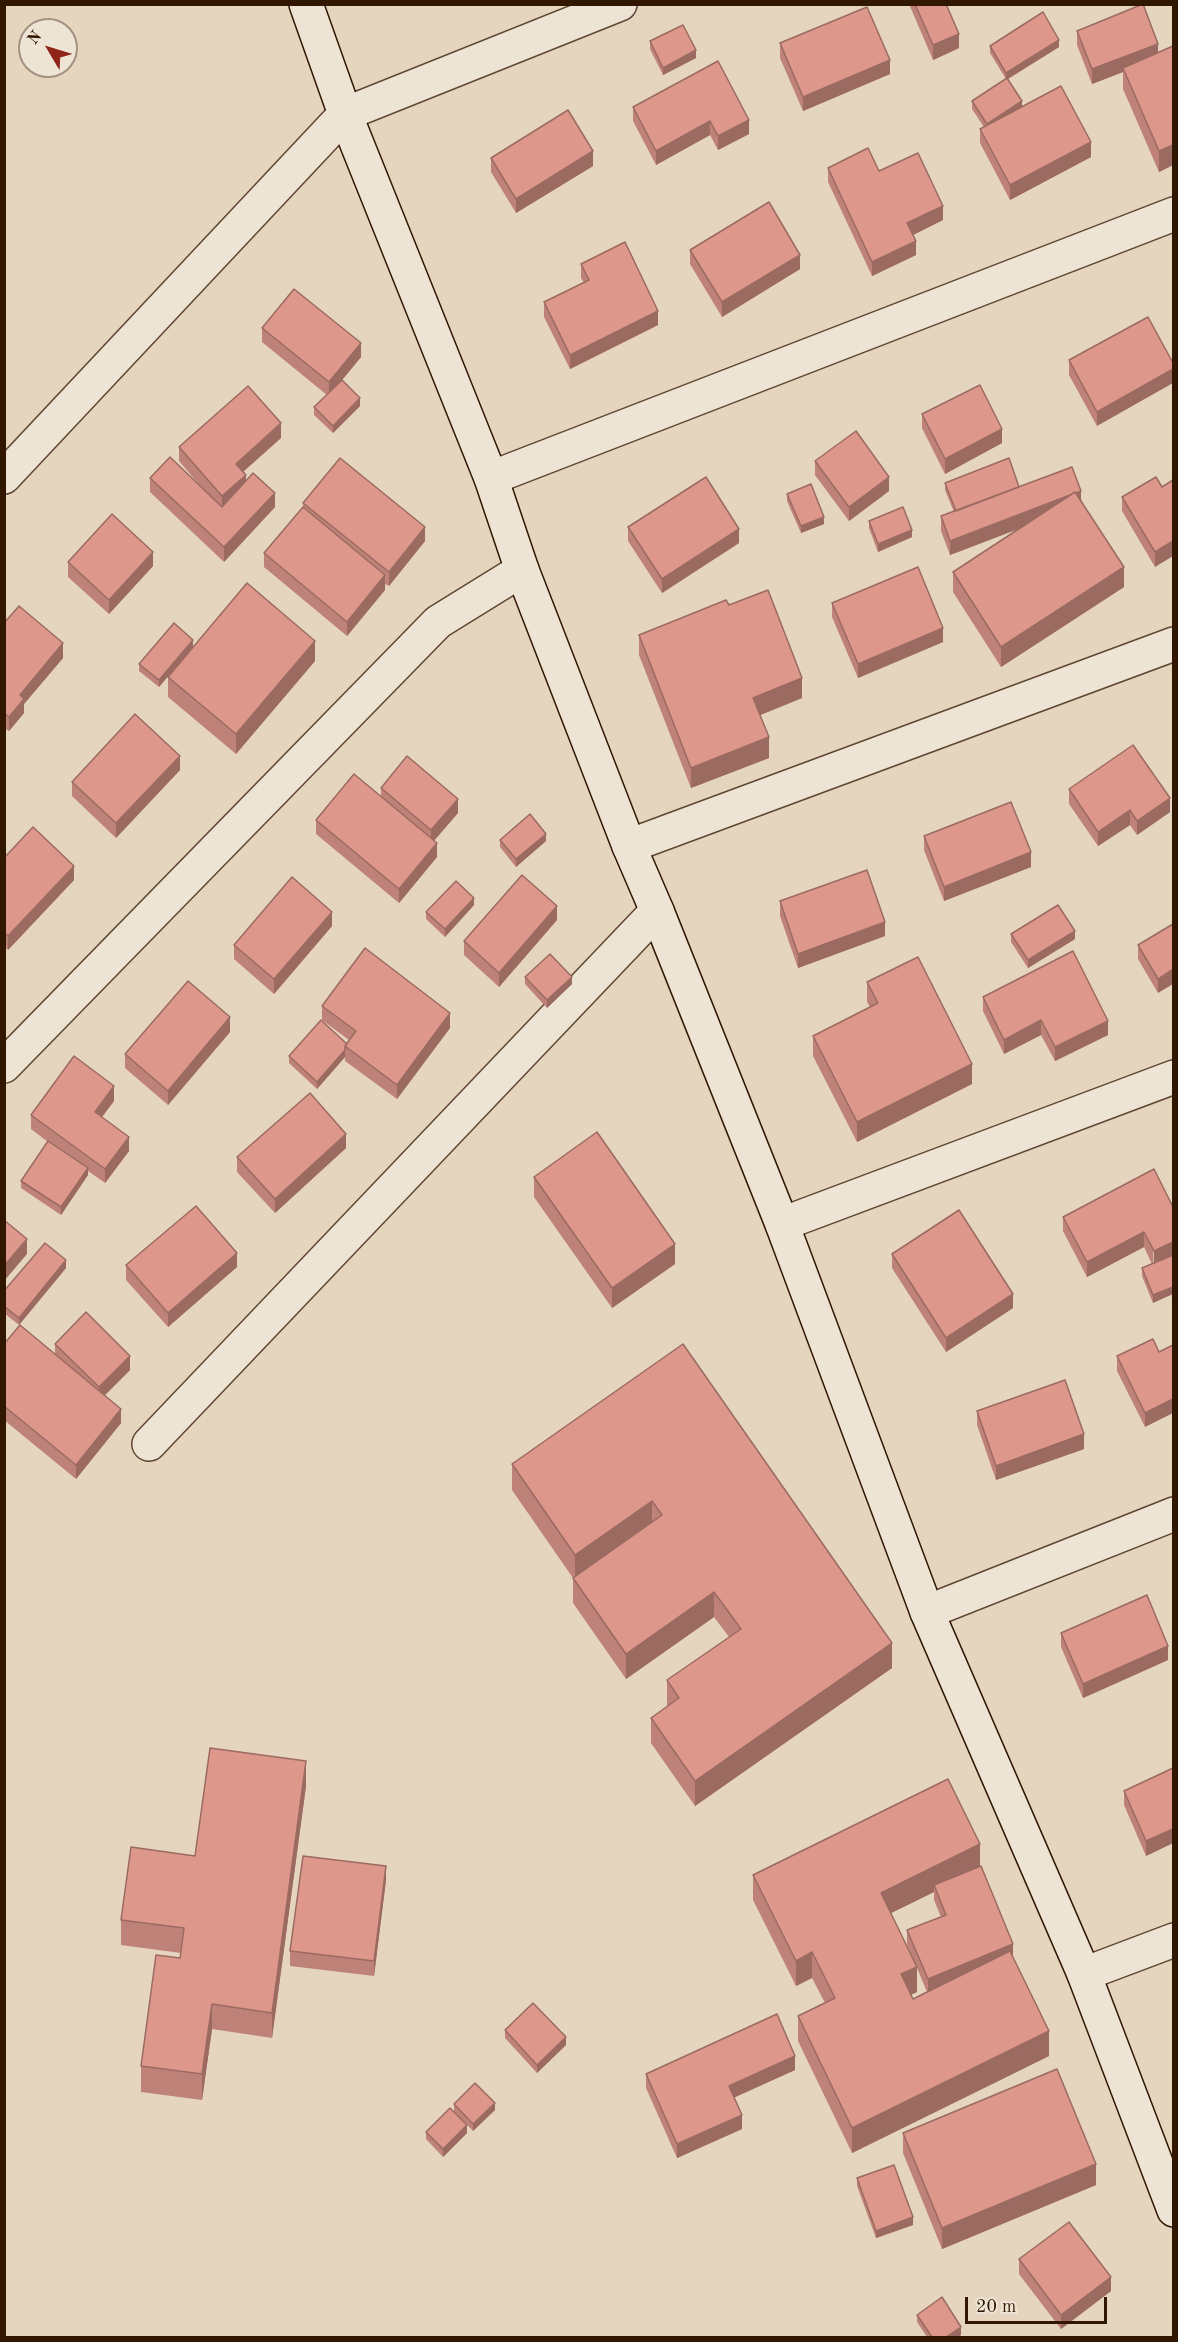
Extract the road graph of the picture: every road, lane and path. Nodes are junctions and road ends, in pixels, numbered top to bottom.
1 (306, 4) edge
2 (620, 4) edge
3 (345, 114) junction
4 (1173, 214) edge
5 (4, 477) edge
6 (491, 478) junction
7 (522, 570) junction
8 (1173, 644) edge
9 (629, 846) junction
10 (657, 911) junction
11 (4, 1066) edge
12 (1173, 1077) edge
13 (782, 1224) junction
14 (149, 1443) dead end
15 (1173, 1514) edge
16 (927, 1612) junction
17 (1173, 1940) edge
18 (1084, 1974) junction
19 (1173, 2210) edge

1 - 3 street
2 - 3 street
3 - 5 street
3 - 6 street
4 - 6 street
6 - 7 street
7 - 9 street
7 - 11 street
8 - 9 street
9 - 10 street
10 - 13 street
10 - 14 street
12 - 13 street
13 - 16 street
15 - 16 street
16 - 18 street
17 - 18 street
18 - 19 street

